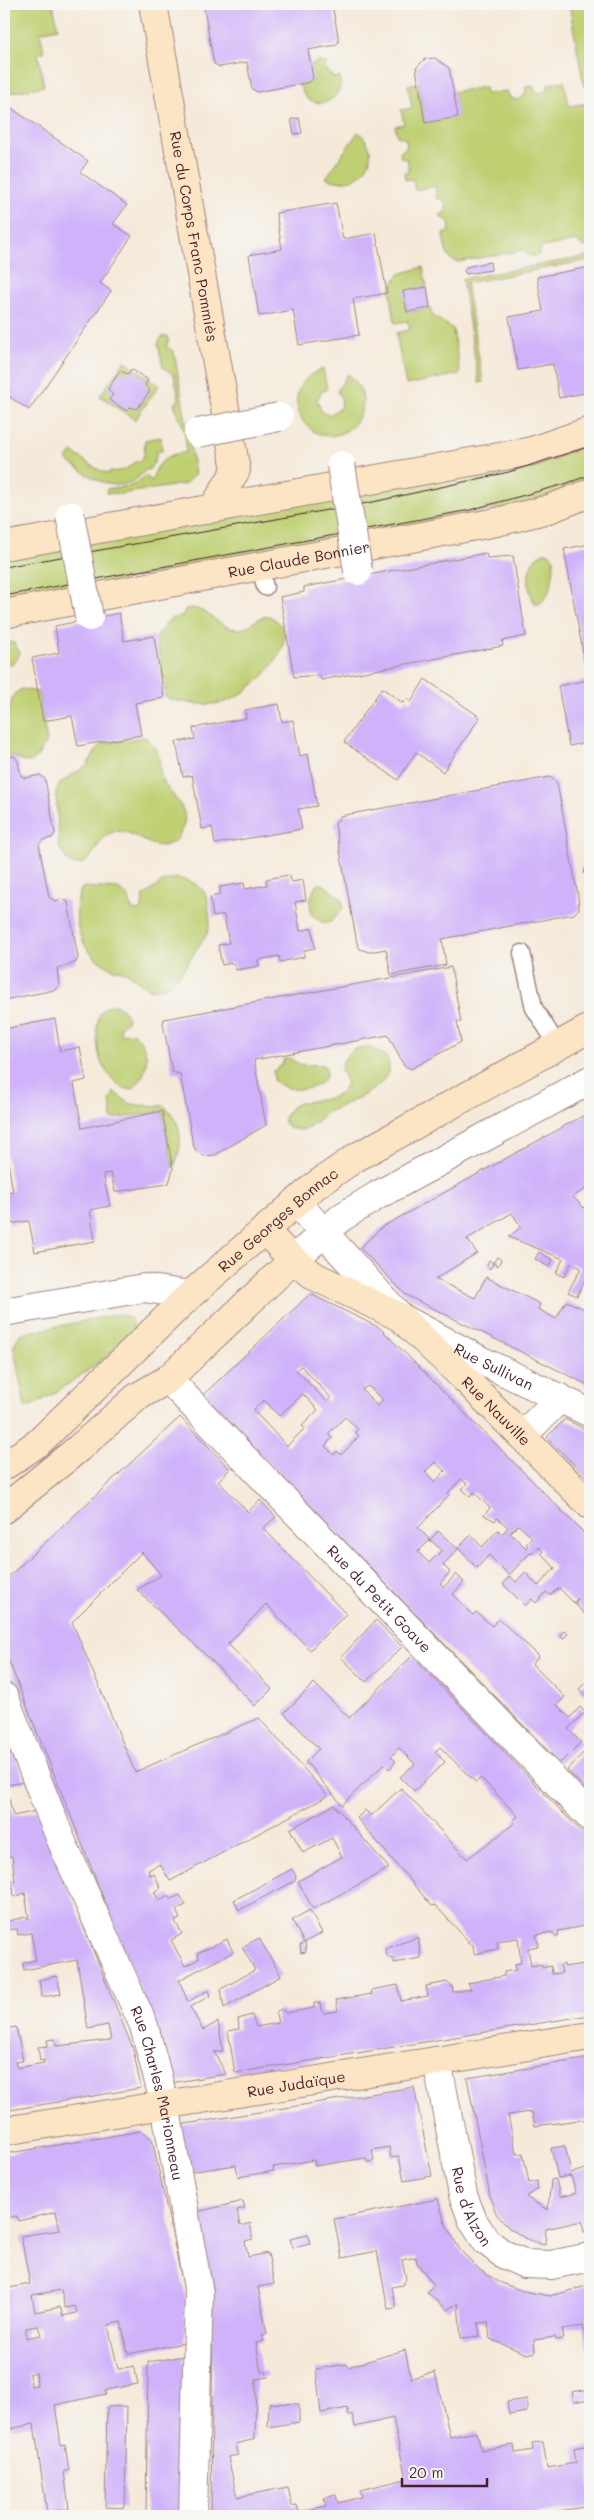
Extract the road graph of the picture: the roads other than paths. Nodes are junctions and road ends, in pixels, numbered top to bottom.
1 (153, 4) edge
2 (279, 417) dead end
3 (590, 431) edge
4 (198, 433) dead end
5 (341, 465) dead end
6 (236, 470) junction
7 (590, 493) edge
8 (271, 497) junction
9 (214, 507) junction
10 (70, 515) dead end
11 (4, 546) edge
12 (358, 571) dead end
13 (4, 614) edge
14 (89, 617) dead end
15 (522, 953) dead end
16 (590, 1028) edge
17 (558, 1046) junction
18 (590, 1080) edge
19 (296, 1202) junction
20 (264, 1230) junction
21 (323, 1233) junction
22 (293, 1260) junction
23 (190, 1295) junction
24 (4, 1312) edge
25 (400, 1317) junction
26 (168, 1380) junction
27 (560, 1398) junction
28 (590, 1413) edge
29 (522, 1436) junction
30 (4, 1466) edge
31 (590, 1505) edge
32 (4, 1508) edge
33 (4, 1697) edge
34 (590, 1817) edge
35 (590, 2036) edge
36 (437, 2060) junction
37 (165, 2105) junction
38 (4, 2131) edge
39 (590, 2257) edge
40 (193, 2516) edge

1 - 6 street, Rue du Corps Franc Pommiès
2 - 4 street, bridge
3 - 8 street
5 - 12 street, bridge
6 - 8 street
6 - 9 street
7 - 13 street, Rue Claude Bonnier
8 - 9 street
9 - 11 street
10 - 14 street, bridge
15 - 17 lane
16 - 17 street, Rue Georges Bonnac
17 - 19 street, Rue Georges Bonnac
18 - 21 street
19 - 20 street, Rue Georges Bonnac
19 - 21 street, Rue Sullivan
20 - 22 street, Rue Sullivan
20 - 23 street, Rue Georges Bonnac
21 - 22 street
21 - 25 street, Rue Sullivan
22 - 25 street, Rue Sullivan
22 - 26 street
23 - 24 street
23 - 30 street, Rue Georges Bonnac
25 - 27 street, Rue Sullivan
25 - 29 street, Rue Nauville
26 - 32 street
26 - 34 street, Rue du Petit Goave
27 - 28 street, Rue Sullivan
27 - 29 street
29 - 31 street, Rue Nauville
33 - 37 street, Rue Charles Marionneau
35 - 36 street, Rue Judaïque
36 - 37 street, Rue Judaïque
36 - 39 street, Rue d'Alzon
37 - 38 street, Rue Judaïque
37 - 40 street, Rue Charles Marionneau

